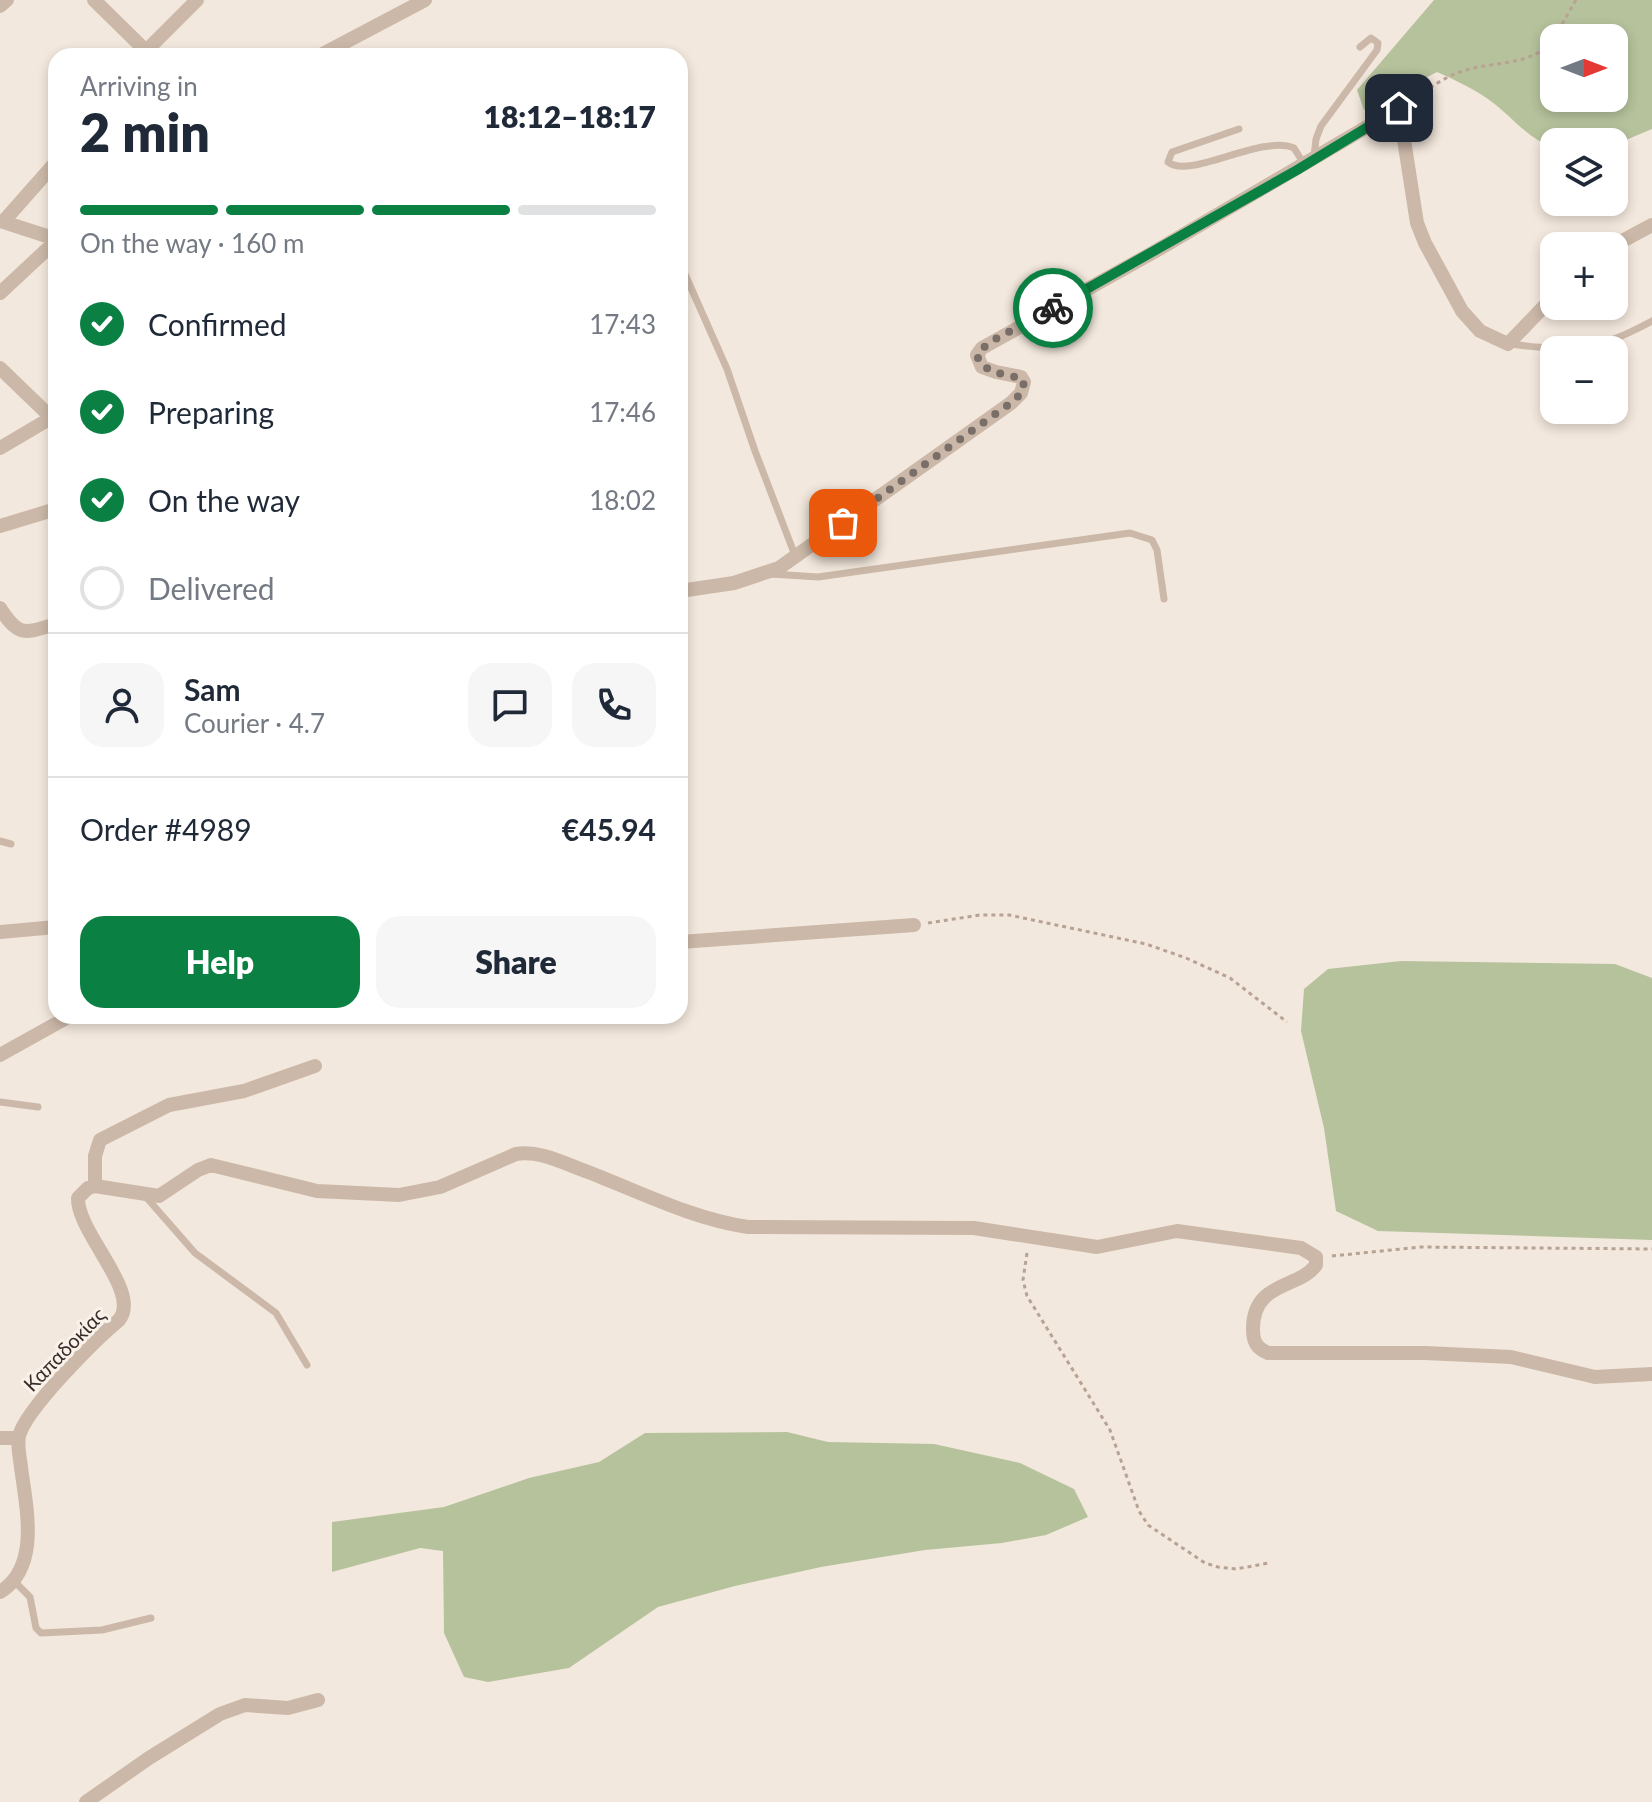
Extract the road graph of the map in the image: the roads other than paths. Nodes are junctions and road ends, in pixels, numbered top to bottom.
1 (7, 0) edge
2 (94, 0) edge
3 (197, 0) edge
4 (425, 0) edge
5 (0, 6) edge
6 (1360, 47) dead end
7 (138, 48) edge
8 (150, 48) edge
9 (334, 48) edge
10 (1239, 129) dead end
11 (1309, 161) junction
12 (48, 171) edge
13 (1, 222) edge
14 (1652, 225) edge
15 (48, 237) edge
16 (1628, 238) edge
17 (48, 248) edge
18 (688, 281) edge
19 (0, 293) edge
20 (1540, 311) edge
21 (1652, 321) edge
22 (1508, 344) junction
23 (0, 368) edge
24 (48, 412) edge
25 (48, 422) edge
26 (0, 448) edge
27 (48, 511) edge
28 (0, 526) edge
29 (796, 558) junction
30 (768, 573) junction
31 (688, 590) edge
32 (1164, 599) dead end
33 (0, 608) edge
34 (48, 626) edge
35 (0, 841) edge
36 (11, 844) dead end
37 (914, 925) road end
38 (48, 928) edge
39 (0, 932) edge
40 (688, 941) edge
41 (56, 1024) edge
42 (0, 1055) edge
43 (315, 1066) dead end
44 (0, 1102) edge
45 (38, 1107) dead end
46 (95, 1186) junction
47 (145, 1195) junction
48 (307, 1365) dead end
49 (1652, 1374) edge
50 (0, 1438) edge
51 (18, 1438) junction
52 (15, 1582) junction
53 (0, 1592) edge
54 (151, 1618) dead end
55 (318, 1700) dead end
56 (86, 1802) edge

1 - 5 street
2 - 7 street
3 - 8 street
4 - 9 street
6 - 11 lane
10 - 11 lane
11 - 22 street
11 - 29 street
12 - 13 street
13 - 15 street
14 - 16 street
17 - 19 street
18 - 29 lane
20 - 22 street
21 - 22 lane
23 - 24 street
25 - 26 street
27 - 28 street
29 - 30 street
30 - 31 street
30 - 32 lane
33 - 34 street
35 - 36 lane
37 - 40 street
38 - 39 street
41 - 42 street
43 - 46 street
44 - 45 lane
46 - 47 street
46 - 51 street, Καπαδοκίας
47 - 48 lane
47 - 49 street
50 - 51 street
51 - 52 street
52 - 53 street
52 - 54 lane
55 - 56 street

